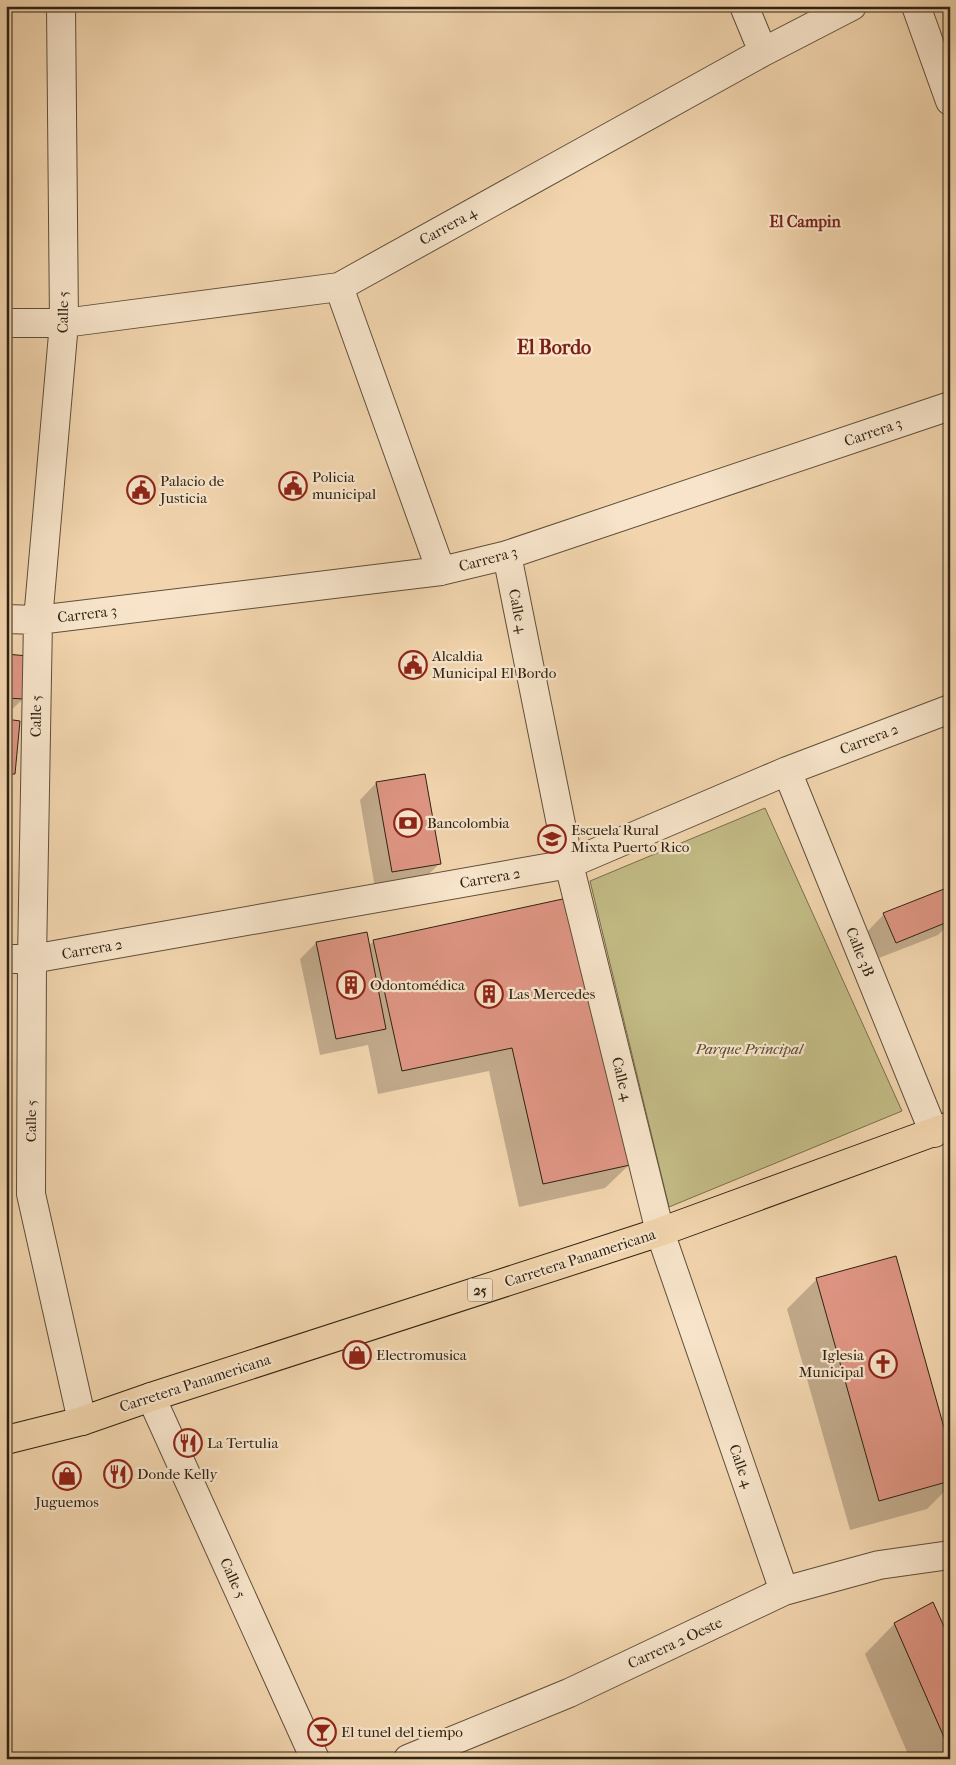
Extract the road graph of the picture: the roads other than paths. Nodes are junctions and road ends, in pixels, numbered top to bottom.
1 (61, 6) edge
2 (744, 6) edge
3 (852, 6) edge
4 (916, 6) edge
5 (763, 52) junction
6 (950, 101) edge
7 (339, 287) junction
8 (6, 323) edge
9 (64, 323) junction
10 (950, 406) edge
11 (507, 555) junction
12 (442, 571) junction
13 (6, 619) edge
14 (38, 620) junction
15 (950, 708) edge
16 (787, 771) junction
17 (569, 864) junction
18 (19, 959) edge
19 (942, 1130) edge
20 (660, 1232) junction
21 (151, 1397) junction
22 (82, 1421) junction
23 (6, 1440) edge
24 (950, 1555) edge
25 (784, 1591) junction
26 (315, 1759) edge
27 (408, 1759) edge

1 - 9 street, Calle 5
2 - 5 street
3 - 5 street, Carrera 4
4 - 6 street
5 - 7 street, Carrera 4
7 - 9 street, Carrera 4
7 - 12 street
8 - 9 street, Carrera 4
9 - 14 street, Calle 5
10 - 11 street, Carrera 3
11 - 12 street, Carrera 3
11 - 17 street, Calle 4
12 - 14 street, Carrera 3
13 - 14 street, Carrera 3
14 - 18 street, Calle 5
15 - 16 street, Carrera 2
16 - 17 street, Carrera 2
16 - 19 street, Calle 3B
17 - 18 street, Carrera 2
17 - 20 street, Calle 4
18 - 22 street, Calle 5
19 - 20 highway, Carretera Panamericana / 25
20 - 21 highway, Carretera Panamericana / 25
20 - 25 street, Calle 4
21 - 22 highway, Carretera Panamericana / 25
21 - 26 street, Calle 5
22 - 23 highway, Carretera Panamericana / 25
24 - 25 street, Carrera 2 Oeste
25 - 27 street, Carrera 2 Oeste

